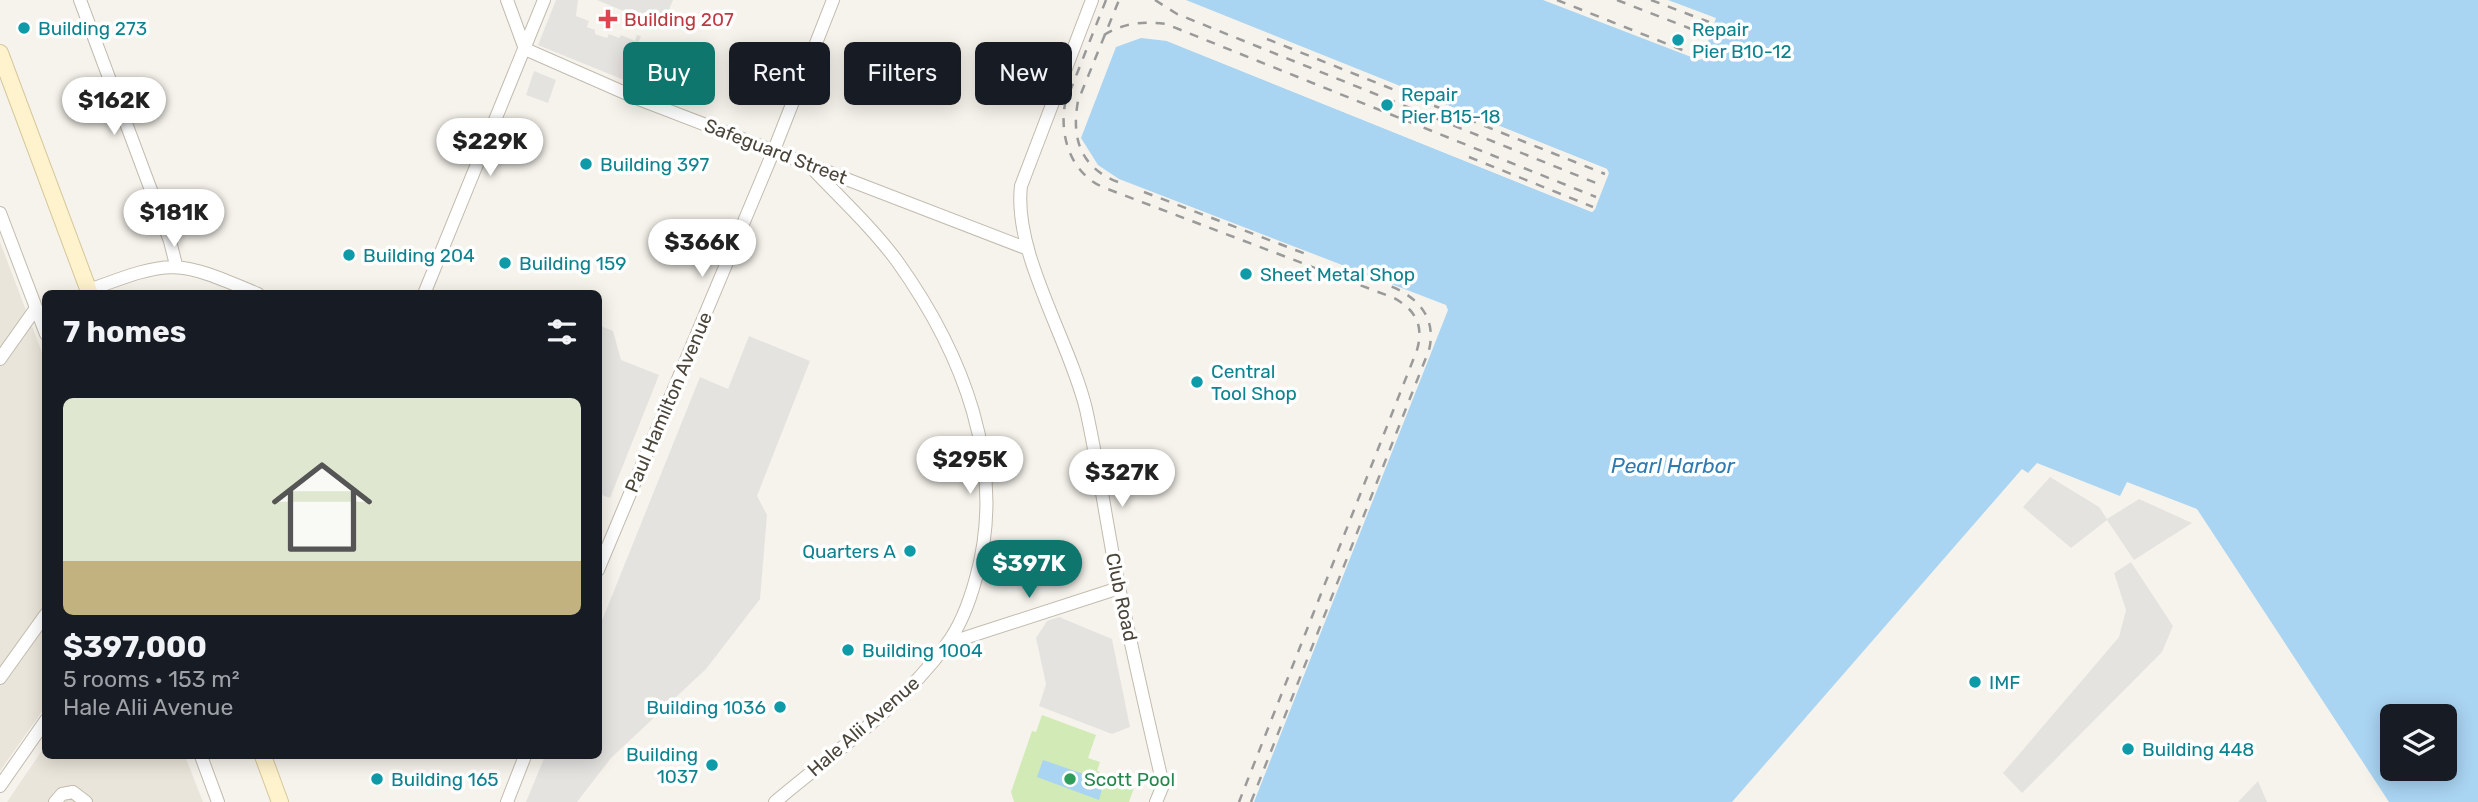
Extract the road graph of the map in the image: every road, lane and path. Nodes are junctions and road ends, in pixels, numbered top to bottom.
1 (80, 0) edge
2 (507, 0) edge
3 (544, 0) edge
4 (833, 0) edge
5 (1092, 0) edge
6 (525, 49) junction
7 (0, 53) edge
8 (774, 150) junction
9 (807, 163) junction
10 (0, 213) edge
11 (1028, 249) junction
12 (176, 265) junction
13 (89, 290) edge
14 (95, 290) edge
15 (248, 290) edge
16 (426, 290) edge
17 (36, 308) junction
18 (42, 324) edge
19 (0, 359) edge
20 (602, 560) edge
21 (1119, 588) junction
22 (42, 620) edge
23 (949, 643) junction
24 (0, 678) edge
25 (42, 726) edge
26 (202, 759) edge
27 (264, 759) edge
28 (524, 759) edge
29 (0, 786) edge
30 (55, 802) edge
31 (86, 802) edge
32 (218, 802) edge
33 (280, 802) edge
34 (507, 802) edge
35 (775, 802) edge
36 (1156, 802) edge

1 - 12 street
2 - 6 street
3 - 6 street
4 - 8 street, Paul Hamilton Avenue
5 - 11 street, Club Road
6 - 8 street, Safeguard Street
6 - 16 street
7 - 13 street
8 - 9 street, Safeguard Street
8 - 20 street, Paul Hamilton Avenue
9 - 11 street, Safeguard Street
9 - 23 street, Hale Alii Avenue
10 - 17 street
11 - 21 street, Club Road
12 - 14 street
12 - 15 street
17 - 18 street
17 - 19 street
21 - 23 street
21 - 36 street, Club Road
22 - 24 street
23 - 35 street, Hale Alii Avenue
25 - 29 street
26 - 32 street
27 - 33 street
28 - 34 street
30 - 31 street

